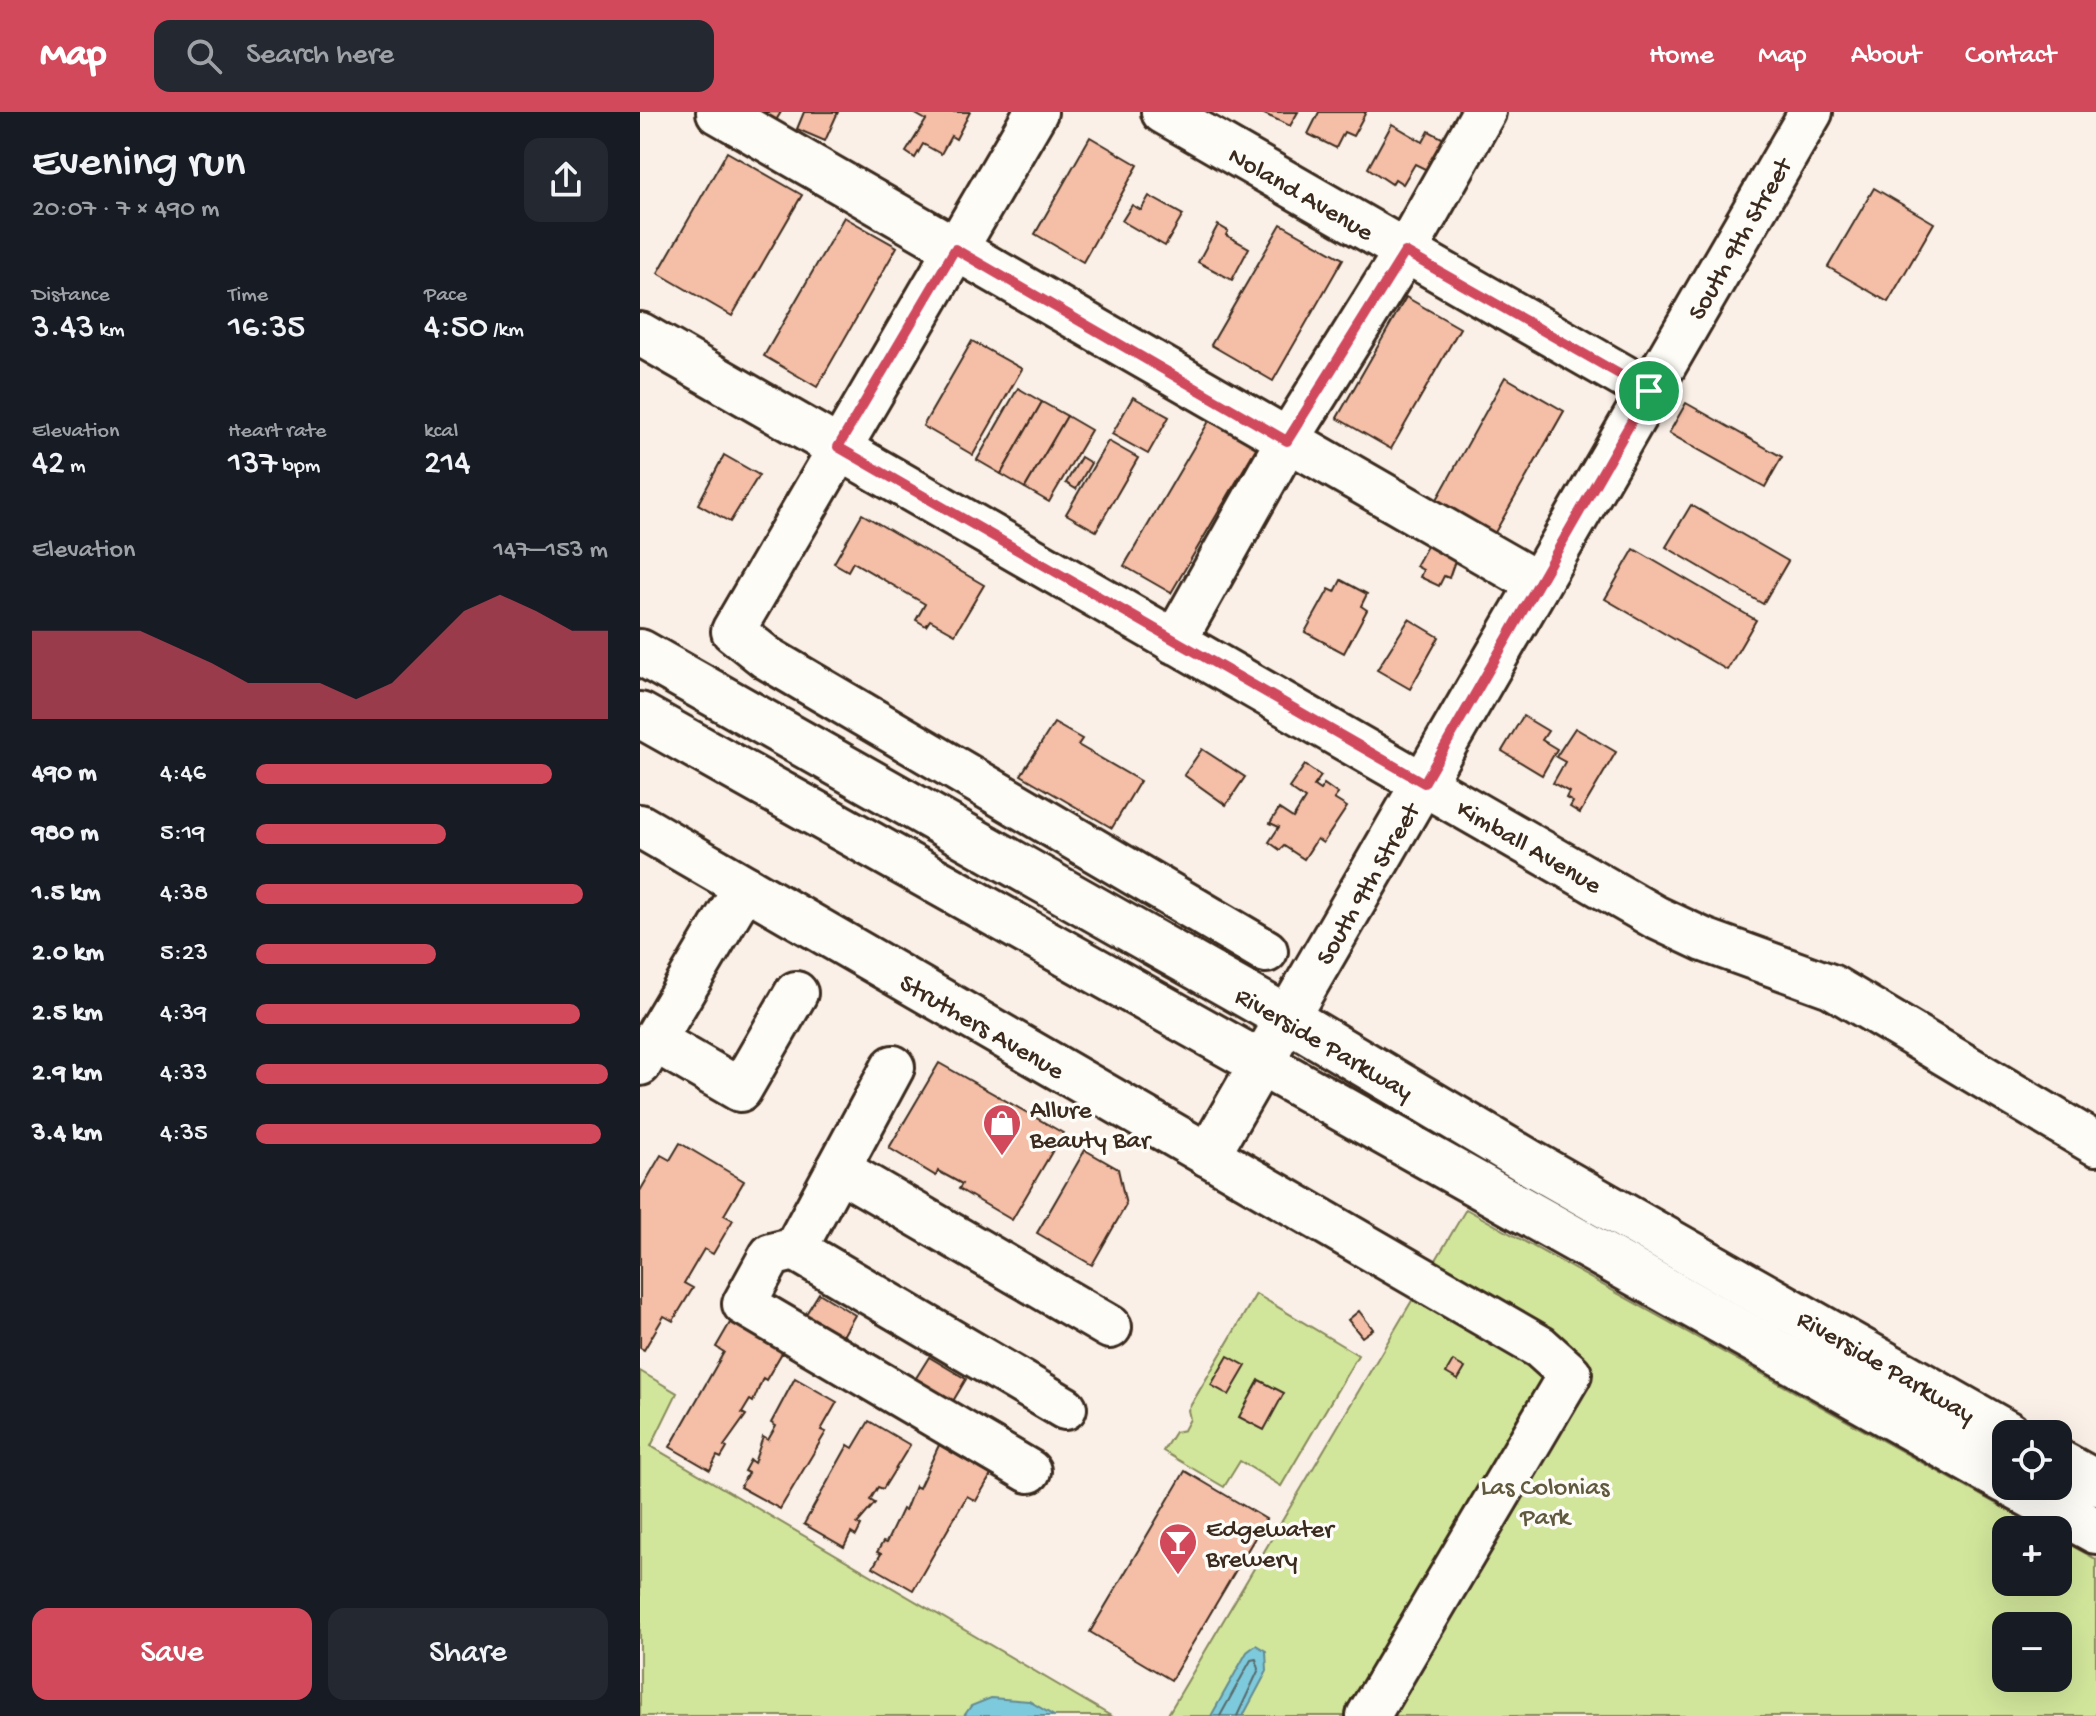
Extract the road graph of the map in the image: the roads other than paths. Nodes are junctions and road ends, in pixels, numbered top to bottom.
1 (718, 112) edge
2 (1036, 112) edge
3 (1163, 112) edge
4 (1484, 112) edge
5 (1811, 112) edge
6 (955, 249) junction
7 (1405, 252) junction
8 (640, 334) edge
9 (1649, 391) junction
10 (1287, 441) junction
11 (838, 447) junction
12 (1537, 583) junction
13 (1174, 642) junction
14 (640, 652) edge
15 (640, 715) edge
16 (1424, 783) junction
17 (640, 826) edge
18 (745, 887) junction
19 (1266, 951) dead end
20 (796, 993) dead end
21 (1287, 1018) junction
22 (647, 1052) edge
23 (1261, 1065) junction
24 (893, 1067) dead end
25 (2096, 1144) edge
26 (1208, 1155) junction
27 (838, 1169) junction
28 (795, 1249) junction
29 (1110, 1327) dead end
30 (1065, 1408) dead end
31 (1992, 1425) edge
32 (2072, 1470) edge
33 (1029, 1471) dead end
34 (1992, 1473) edge
35 (2096, 1483) edge
36 (2040, 1500) edge
37 (2096, 1531) edge
38 (1368, 1716) edge

1 - 6 street
2 - 6 street
3 - 7 street, Noland Avenue
4 - 7 street
5 - 9 street, South 9th Street
6 - 10 street
6 - 11 street
7 - 9 street, Noland Avenue
7 - 10 street
8 - 11 street, Kimball Avenue
9 - 12 street, South 9th Street
10 - 12 street
10 - 13 street
11 - 13 street, Kimball Avenue
11 - 19 street
12 - 16 street, South 9th Street
13 - 16 street, Kimball Avenue
14 - 21 main road, Riverside Parkway
15 - 23 main road, Riverside Parkway
16 - 21 street, South 9th Street
16 - 25 street, Kimball Avenue
17 - 18 street, Struthers Avenue
18 - 22 street
18 - 26 street, Struthers Avenue
20 - 22 street
21 - 23 street, South 9th Street
21 - 31 main road, Riverside Parkway
23 - 26 street, South 9th Street
23 - 34 main road, Riverside Parkway
24 - 27 street
26 - 38 street, Struthers Avenue
27 - 28 street
27 - 29 street
28 - 30 street
28 - 33 street
32 - 35 main road
36 - 37 main road

